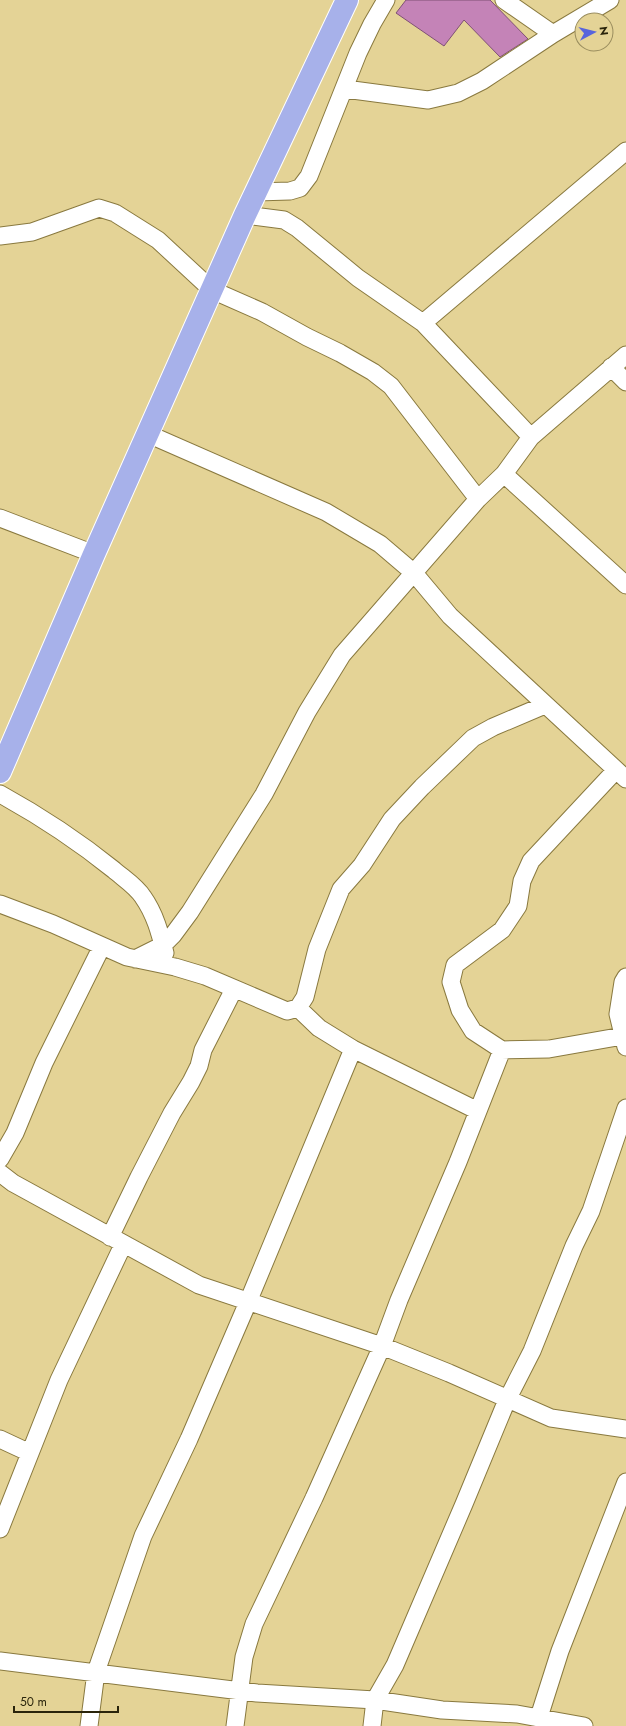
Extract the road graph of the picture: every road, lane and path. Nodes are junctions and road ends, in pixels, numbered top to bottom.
1 (347, 0) edge
2 (386, 0) edge
3 (504, 0) edge
4 (610, 0) edge
5 (553, 34) junction
6 (345, 89) junction
7 (626, 151) edge
8 (256, 192) junction
9 (245, 215) junction
10 (0, 236) edge
11 (212, 290) junction
12 (423, 323) junction
13 (626, 355) edge
14 (611, 367) junction
15 (626, 382) edge
16 (148, 434) junction
17 (531, 437) junction
18 (504, 474) junction
19 (478, 499) junction
20 (1, 521) edge
21 (94, 554) junction
22 (414, 573) junction
23 (626, 585) edge
24 (545, 705) junction
25 (0, 772) edge
26 (621, 774) edge
27 (0, 794) edge
28 (0, 904) edge
29 (163, 945) junction
30 (102, 946) junction
31 (135, 959) junction
32 (169, 966) junction
33 (626, 977) edge
34 (234, 989) junction
35 (298, 1008) junction
36 (625, 1041) edge
37 (353, 1049) junction
38 (502, 1050) junction
39 (626, 1108) edge
40 (478, 1111) junction
41 (0, 1160) edge
42 (0, 1173) edge
43 (117, 1241) junction
44 (248, 1302) junction
45 (382, 1346) junction
46 (507, 1400) junction
47 (626, 1429) edge
48 (0, 1439) edge
49 (30, 1454) junction
50 (626, 1482) edge
51 (0, 1529) edge
52 (0, 1661) edge
53 (96, 1672) junction
54 (240, 1690) junction
55 (375, 1700) junction
56 (539, 1717) junction
57 (516, 1720) edge
58 (90, 1726) edge
59 (234, 1726) edge
60 (372, 1726) edge
61 (584, 1726) edge

1 - 8 main road
2 - 6 street
3 - 5 street
4 - 5 street
5 - 6 street
6 - 8 street
7 - 12 street
8 - 9 main road
9 - 11 main road
9 - 12 street
10 - 11 street
11 - 16 main road
11 - 19 street
12 - 17 street
13 - 14 street
14 - 15 street
14 - 17 street
16 - 21 main road
16 - 22 street
17 - 18 street
18 - 19 street
18 - 23 street
19 - 22 street
20 - 21 street
21 - 25 main road
22 - 24 street
22 - 29 street
24 - 26 street
24 - 35 street
26 - 38 street
27 - 29 street
28 - 30 street
29 - 31 street
29 - 32 street
30 - 31 street
30 - 41 street
31 - 32 street
32 - 34 street
33 - 36 street
34 - 35 street
34 - 43 street
35 - 37 street
36 - 38 street
37 - 40 street
37 - 44 street
38 - 40 street
39 - 46 street
40 - 45 street
42 - 43 street
43 - 44 street
43 - 49 street
44 - 45 street
44 - 53 street
45 - 46 street
45 - 54 street
46 - 47 street
46 - 55 street
48 - 49 street
49 - 51 street
50 - 56 street
52 - 53 street
53 - 54 street
53 - 58 street
54 - 55 street
54 - 59 street
55 - 57 street
55 - 60 street
56 - 57 street
56 - 61 street

